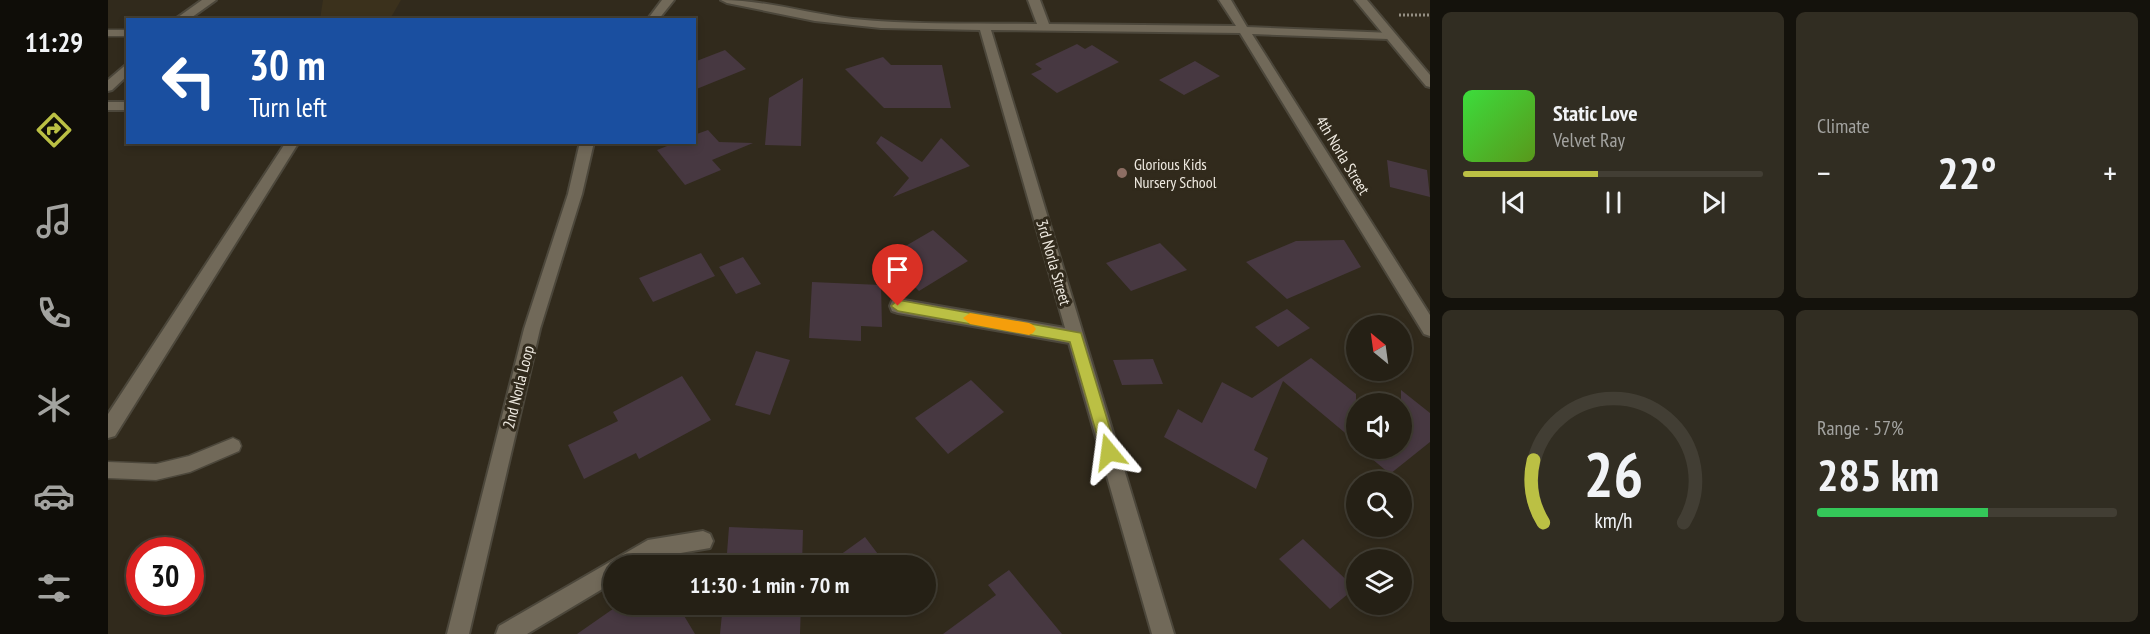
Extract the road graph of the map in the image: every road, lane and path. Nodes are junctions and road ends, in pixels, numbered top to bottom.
1 (210, 0) edge
2 (668, 0) edge
3 (727, 0) edge
4 (1034, 0) edge
5 (1225, 0) edge
6 (1361, 0) edge
7 (182, 18) edge
8 (654, 18) edge
9 (1044, 27) junction
10 (985, 28) junction
11 (1245, 30) junction
12 (108, 33) edge
13 (126, 33) edge
14 (1388, 35) junction
15 (126, 69) edge
16 (1430, 83) edge
17 (108, 87) edge
18 (108, 106) edge
19 (126, 106) edge
20 (292, 144) edge
21 (587, 144) edge
22 (898, 306) dead end
23 (1430, 329) edge
24 (1076, 337) junction
25 (109, 426) edge
26 (233, 446) dead end
27 (108, 470) edge
28 (703, 541) dead end
29 (640, 555) edge
30 (603, 578) edge
31 (529, 628) edge
32 (458, 634) edge
33 (507, 634) edge
34 (1163, 634) edge

1 - 7 street
2 - 8 street
3 - 10 street
4 - 9 street
5 - 11 street, 4th Norla Street
6 - 14 street
9 - 10 street
9 - 11 street
10 - 24 street, 3rd Norla Street
11 - 14 street
11 - 23 street, 4th Norla Street
12 - 13 lane
14 - 16 street
15 - 17 street
18 - 19 street
20 - 25 street
21 - 32 street, 2nd Norla Loop
22 - 24 street
24 - 34 street, 3rd Norla Street
26 - 27 lane
28 - 29 street
30 - 31 street
31 - 33 street

